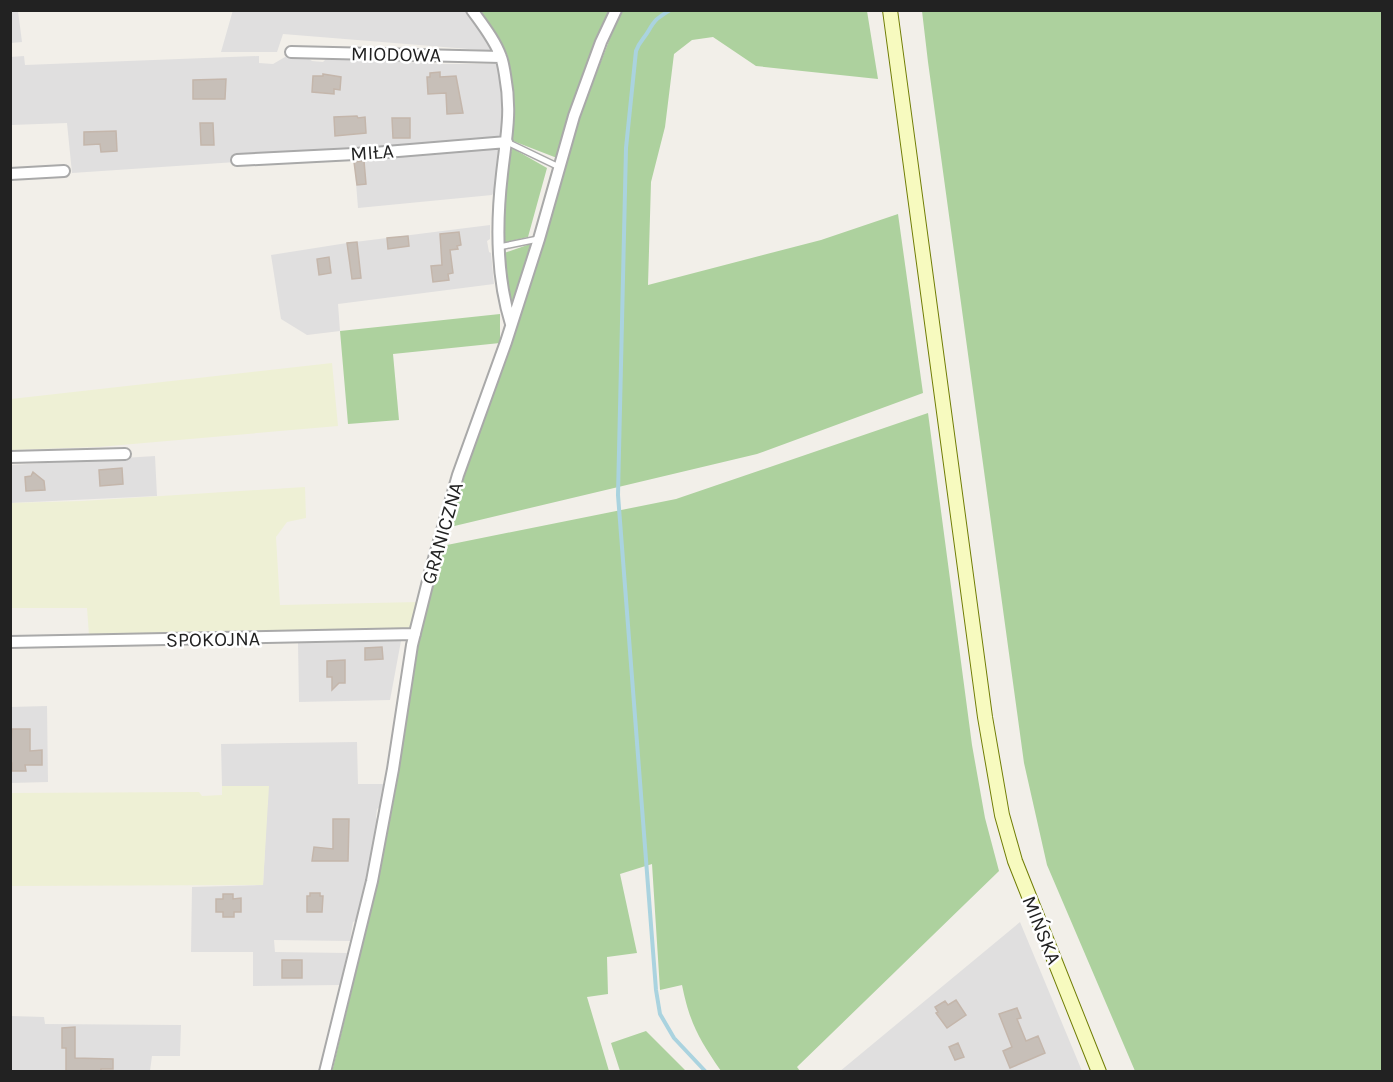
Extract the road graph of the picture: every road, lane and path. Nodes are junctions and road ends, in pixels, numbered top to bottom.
1 (472, 10) edge
2 (616, 10) edge
3 (890, 10) edge
4 (291, 52) dead end
5 (501, 57) junction
6 (507, 142) junction
7 (237, 160) dead end
8 (559, 167) junction
9 (64, 171) dead end
10 (10, 174) edge
11 (539, 239) junction
12 (499, 247) junction
13 (511, 324) junction
14 (125, 454) dead end
15 (10, 458) edge
16 (415, 634) junction
17 (10, 642) edge
18 (326, 1071) edge
19 (1100, 1071) edge

1 - 5 street
2 - 8 street, GRANICZNA
3 - 19 main road, MIŃSKA
4 - 5 street, MIODOWA
5 - 6 street
6 - 7 street, MIŁA
6 - 8 lane
6 - 12 street
8 - 11 street, GRANICZNA
9 - 10 street
11 - 12 lane
11 - 13 street, GRANICZNA
12 - 13 street
13 - 16 street, GRANICZNA
14 - 15 street
16 - 17 street, SPOKOJNA
16 - 18 street, GRANICZNA

